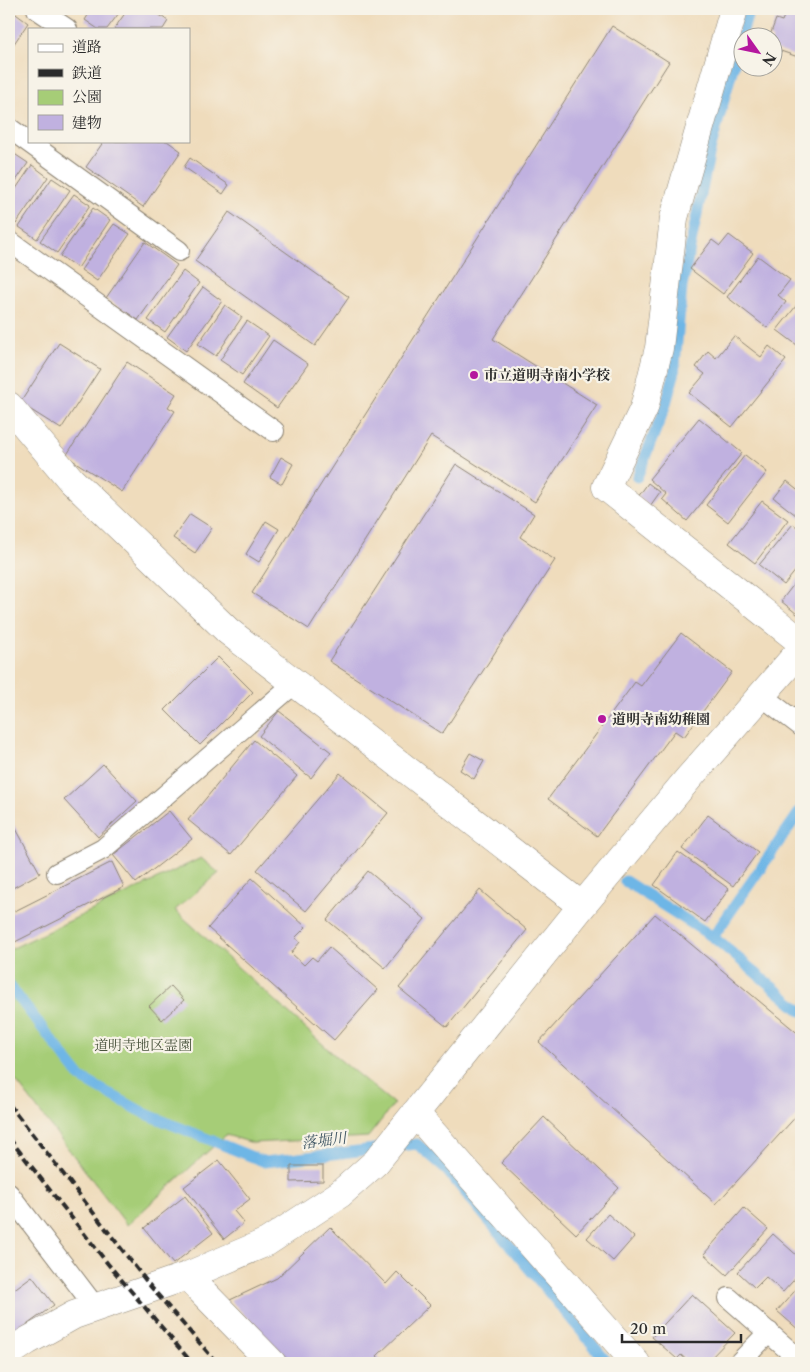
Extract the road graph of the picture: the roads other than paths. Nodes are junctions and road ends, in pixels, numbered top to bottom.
1 (36, 9) edge
2 (734, 9) edge
3 (65, 28) edge
4 (9, 128) edge
5 (28, 142) edge
6 (28, 142) edge
7 (9, 241) edge
8 (179, 251) dead end
9 (9, 406) edge
10 (274, 431) dead end
11 (801, 642) edge
12 (801, 650) edge
13 (295, 683) junction
14 (762, 696) junction
15 (801, 726) edge
16 (57, 873) dead end
17 (582, 906) junction
18 (415, 1113) junction
19 (9, 1194) edge
20 (187, 1276) junction
21 (729, 1298) dead end
22 (96, 1308) junction
23 (768, 1332) junction
24 (9, 1354) edge
25 (801, 1361) edge
26 (272, 1363) edge
27 (636, 1363) edge
28 (739, 1363) edge

1 - 3 lane
2 - 11 street
4 - 6 lane
5 - 8 lane
7 - 10 lane
9 - 13 street
12 - 14 street
13 - 16 lane
13 - 17 street
14 - 15 lane
14 - 17 street
17 - 18 street
18 - 20 street
18 - 27 street
19 - 22 lane
20 - 22 street
20 - 26 street
21 - 23 lane
22 - 24 street
23 - 25 lane
23 - 28 lane

